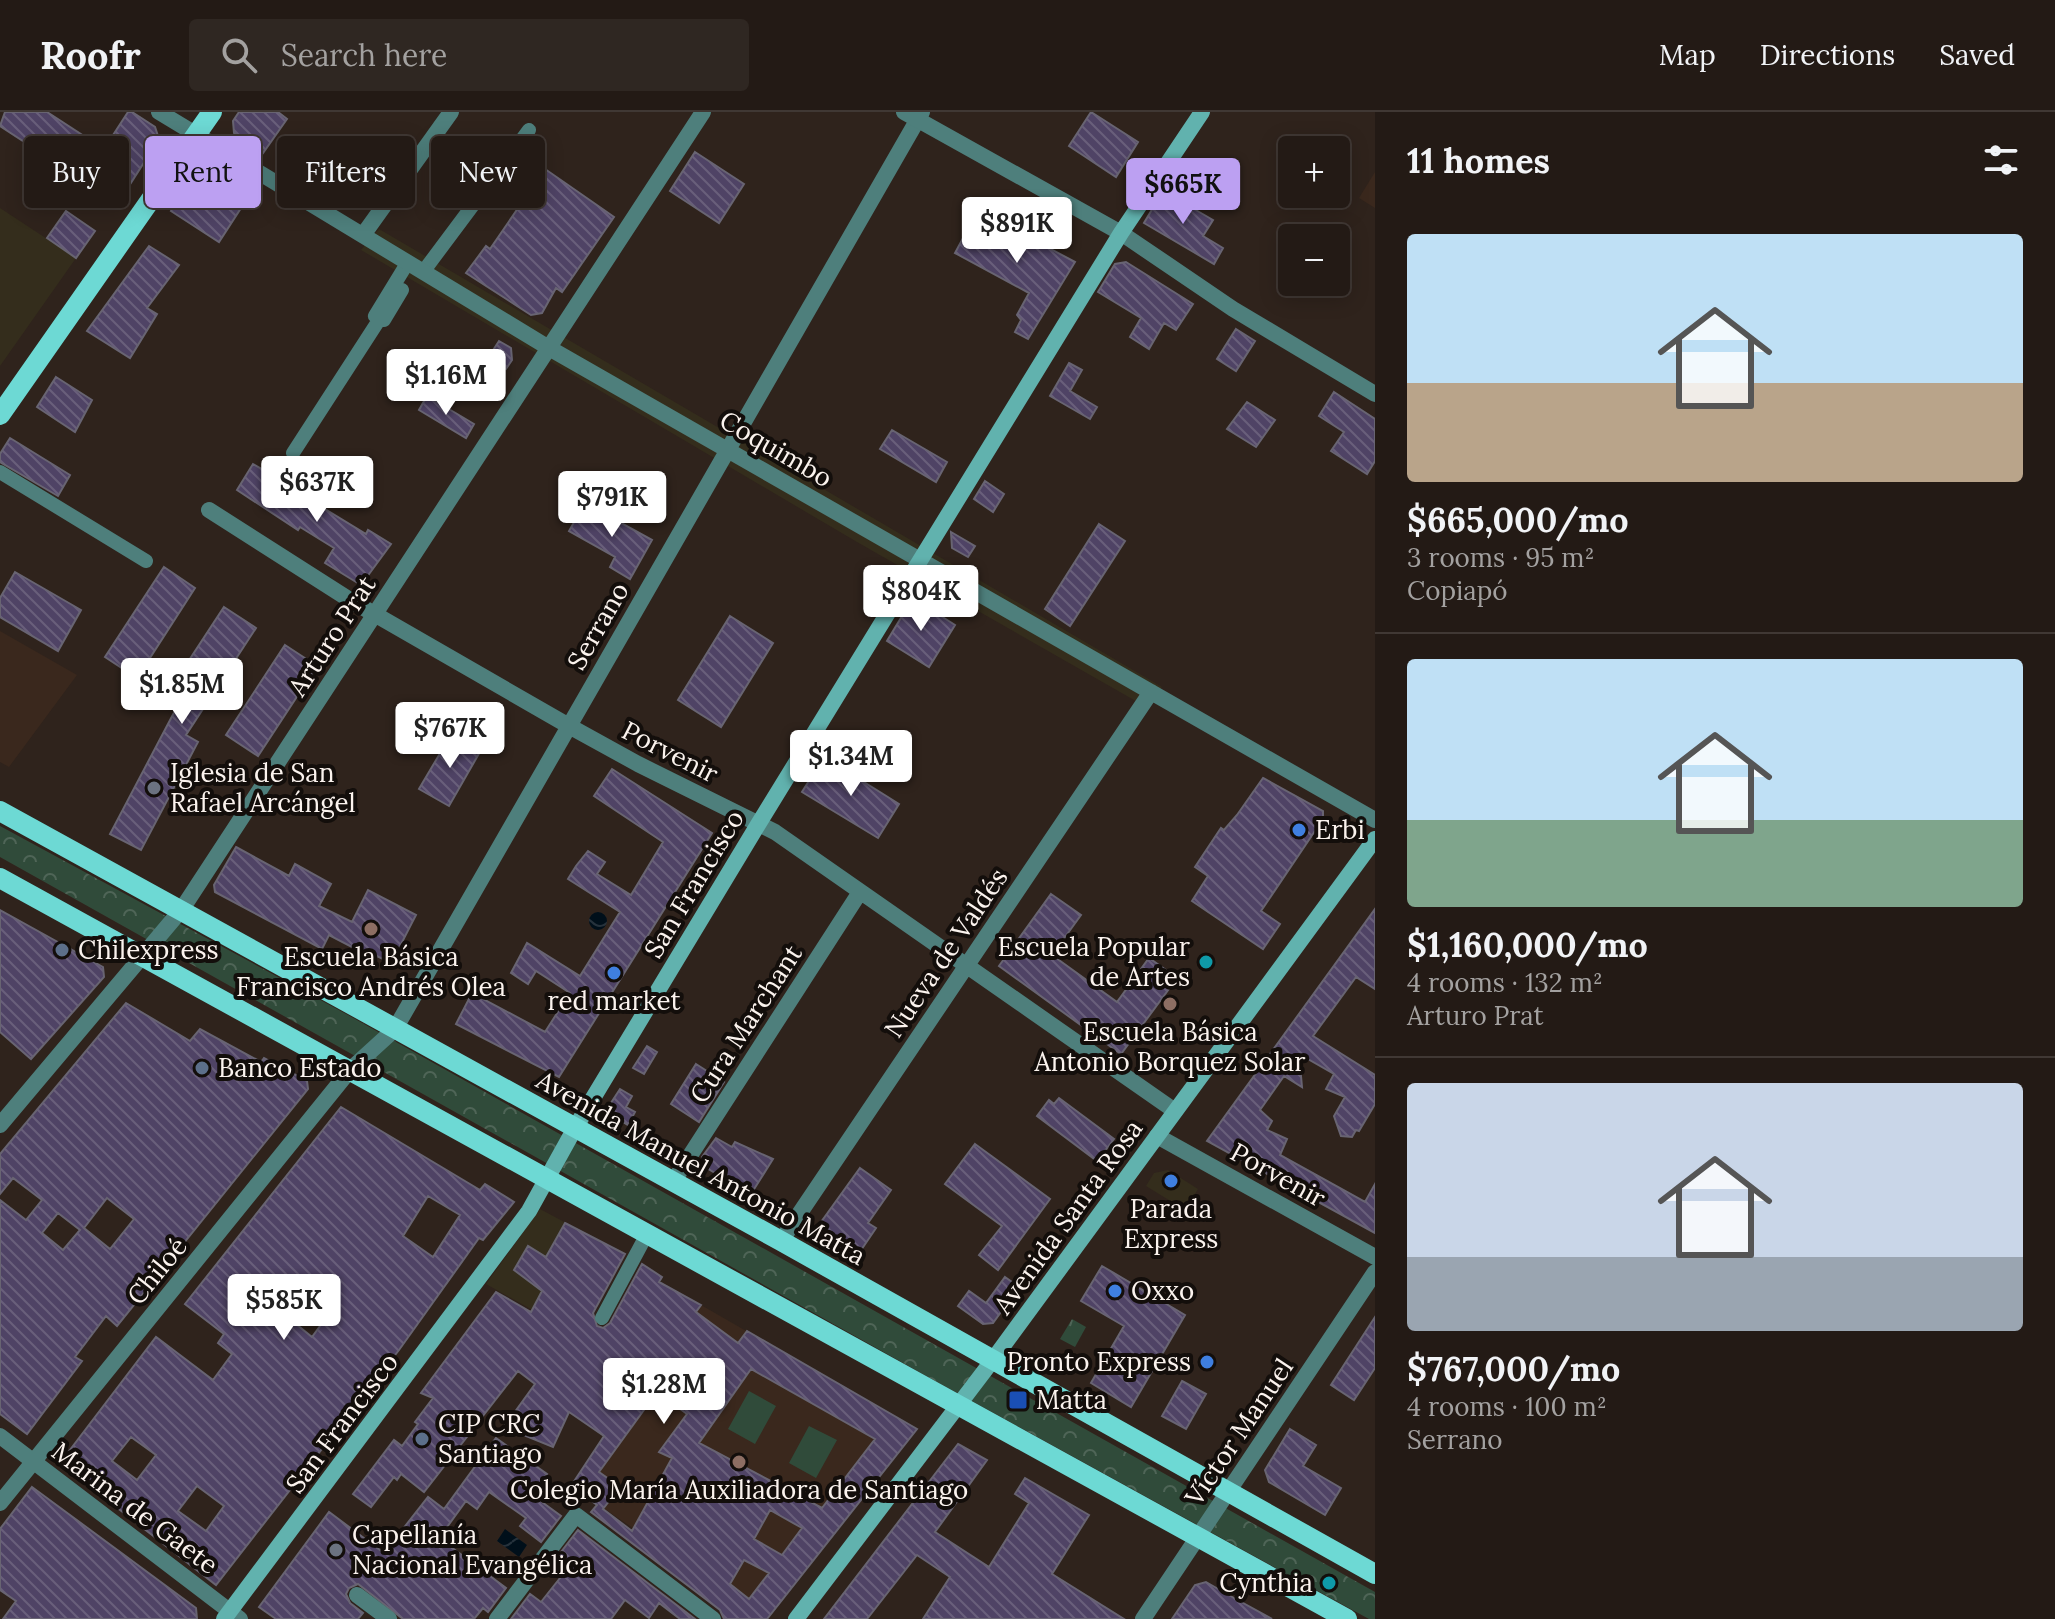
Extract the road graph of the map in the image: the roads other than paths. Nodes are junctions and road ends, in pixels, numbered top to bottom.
1 (159, 112) edge
2 (212, 112) edge
3 (451, 112) edge
4 (703, 112) edge
5 (1202, 112) edge
6 (915, 114) edge
7 (529, 130) dead end
8 (196, 135) junction
9 (1121, 233) junction
10 (363, 235) junction
11 (416, 267) junction
12 (549, 348) junction
13 (1375, 394) edge
14 (0, 415) edge
15 (728, 449) junction
16 (293, 453) dead end
17 (0, 472) edge
18 (209, 510) dead end
19 (920, 560) junction
20 (146, 561) dead end
21 (375, 613) junction
22 (1151, 692) junction
23 (569, 726) junction
24 (0, 811) edge
25 (1375, 820) edge
26 (759, 823) junction
27 (1375, 839) edge
28 (0, 878) edge
29 (860, 892) junction
30 (182, 909) junction
31 (145, 956) junction
32 (966, 966) junction
33 (395, 1029) junction
34 (350, 1070) junction
35 (1175, 1111) junction
36 (0, 1125) edge
37 (575, 1128) junction
38 (1157, 1136) junction
39 (548, 1179) junction
40 (673, 1182) junction
41 (647, 1234) junction
42 (781, 1241) junction
43 (1375, 1257) edge
44 (1375, 1272) edge
45 (602, 1318) dead end
46 (992, 1361) junction
47 (958, 1406) junction
48 (0, 1436) edge
49 (33, 1462) junction
50 (1228, 1493) junction
51 (0, 1503) edge
52 (1199, 1536) junction
53 (1375, 1574) edge
54 (357, 1595) dead end
55 (231, 1616) edge
56 (389, 1619) edge
57 (497, 1619) edge
58 (713, 1619) edge
59 (796, 1619) edge
60 (1143, 1619) edge
61 (1347, 1619) edge

1 - 8 street, Coquimbo
2 - 8 main road
3 - 10 street
4 - 12 street, Arturo Prat
5 - 9 main road, San Francisco
6 - 9 street
6 - 15 street, Serrano
7 - 11 street
8 - 10 street, Coquimbo
8 - 14 main road
9 - 13 street
9 - 19 main road, San Francisco
10 - 11 street, Coquimbo
11 - 12 street, Coquimbo
11 - 16 street
12 - 15 street, Coquimbo
12 - 21 street, Arturo Prat
15 - 19 street, Coquimbo
15 - 23 street, Serrano
17 - 20 street
18 - 21 street, Porvenir
19 - 22 street, Coquimbo
19 - 26 main road, San Francisco
21 - 23 street, Porvenir
21 - 30 street, Arturo Prat
22 - 25 street, Coquimbo
22 - 32 street, Nueva de Valdés
23 - 26 street, Porvenir
23 - 33 street, Serrano
24 - 30 main road, Avenida Manuel Antonio Matta
26 - 29 street, Porvenir
26 - 37 main road, San Francisco
27 - 35 main road, Avenida Santa Rosa
28 - 31 main road
29 - 32 street, Porvenir
29 - 40 street, Cura Marchant
30 - 31 street, Arturo Prat
30 - 33 main road, Avenida Manuel Antonio Matta
31 - 34 main road
31 - 36 street, Arturo Prat
32 - 35 street, Porvenir
32 - 42 street, Nueva de Valdés
33 - 34 street, Serrano
33 - 37 main road, Avenida Manuel Antonio Matta
34 - 39 main road
34 - 49 street, Chiloé
35 - 38 main road, Avenida Santa Rosa
37 - 39 main road, San Francisco
37 - 40 main road, Avenida Manuel Antonio Matta
38 - 43 street, Porvenir
38 - 46 main road, Avenida Santa Rosa
39 - 41 main road
39 - 55 main road, San Francisco
40 - 42 main road, Avenida Manuel Antonio Matta
41 - 45 street
41 - 47 main road
42 - 46 main road, Avenida Manuel Antonio Matta
44 - 50 street, Víctor Manuel
46 - 47 main road, Avenida Santa Rosa
46 - 50 main road, Avenida Manuel Antonio Matta
47 - 52 main road
47 - 59 main road, Avenida Santa Rosa
48 - 49 street, Marina de Gaete
49 - 51 street, Chiloé
49 - 55 street, Marina de Gaete
50 - 52 street, Víctor Manuel
50 - 53 main road, Avenida Manuel Antonio Matta
52 - 60 street, Víctor Manuel
52 - 61 main road
54 - 56 street
57 - 58 street

